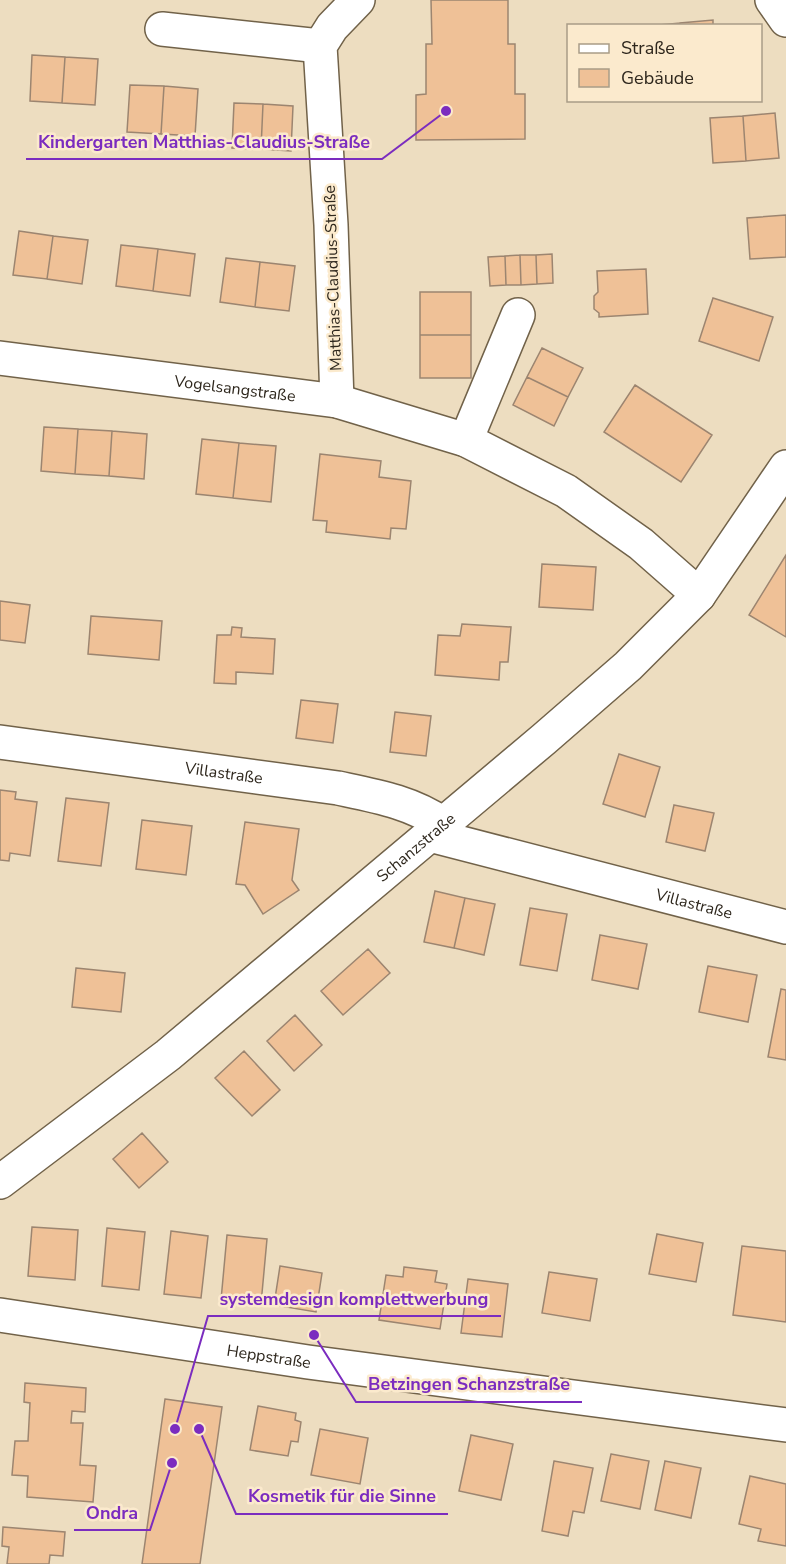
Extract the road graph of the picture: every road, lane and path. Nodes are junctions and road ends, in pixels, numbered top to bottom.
1 (358, 0) edge
2 (162, 29) dead end
3 (320, 46) junction
4 (518, 315) dead end
5 (0, 358) edge
6 (337, 401) junction
7 (466, 440) junction
8 (786, 467) edge
9 (699, 596) junction
10 (0, 742) edge
11 (436, 830) junction
12 (786, 927) edge
13 (0, 1182) edge
14 (0, 1315) edge
15 (786, 1425) edge

1 - 3 street
2 - 3 street
3 - 6 street, Matthias-Claudius-Straße
4 - 7 street
5 - 6 street, Vogelsangstraße
6 - 7 street, Vogelsangstraße
7 - 9 street, Vogelsangstraße
8 - 9 street, Schanzstraße
9 - 11 street, Schanzstraße
10 - 11 street, Villastraße
11 - 12 street, Villastraße
11 - 13 street, Schanzstraße
14 - 15 street, Heppstraße

